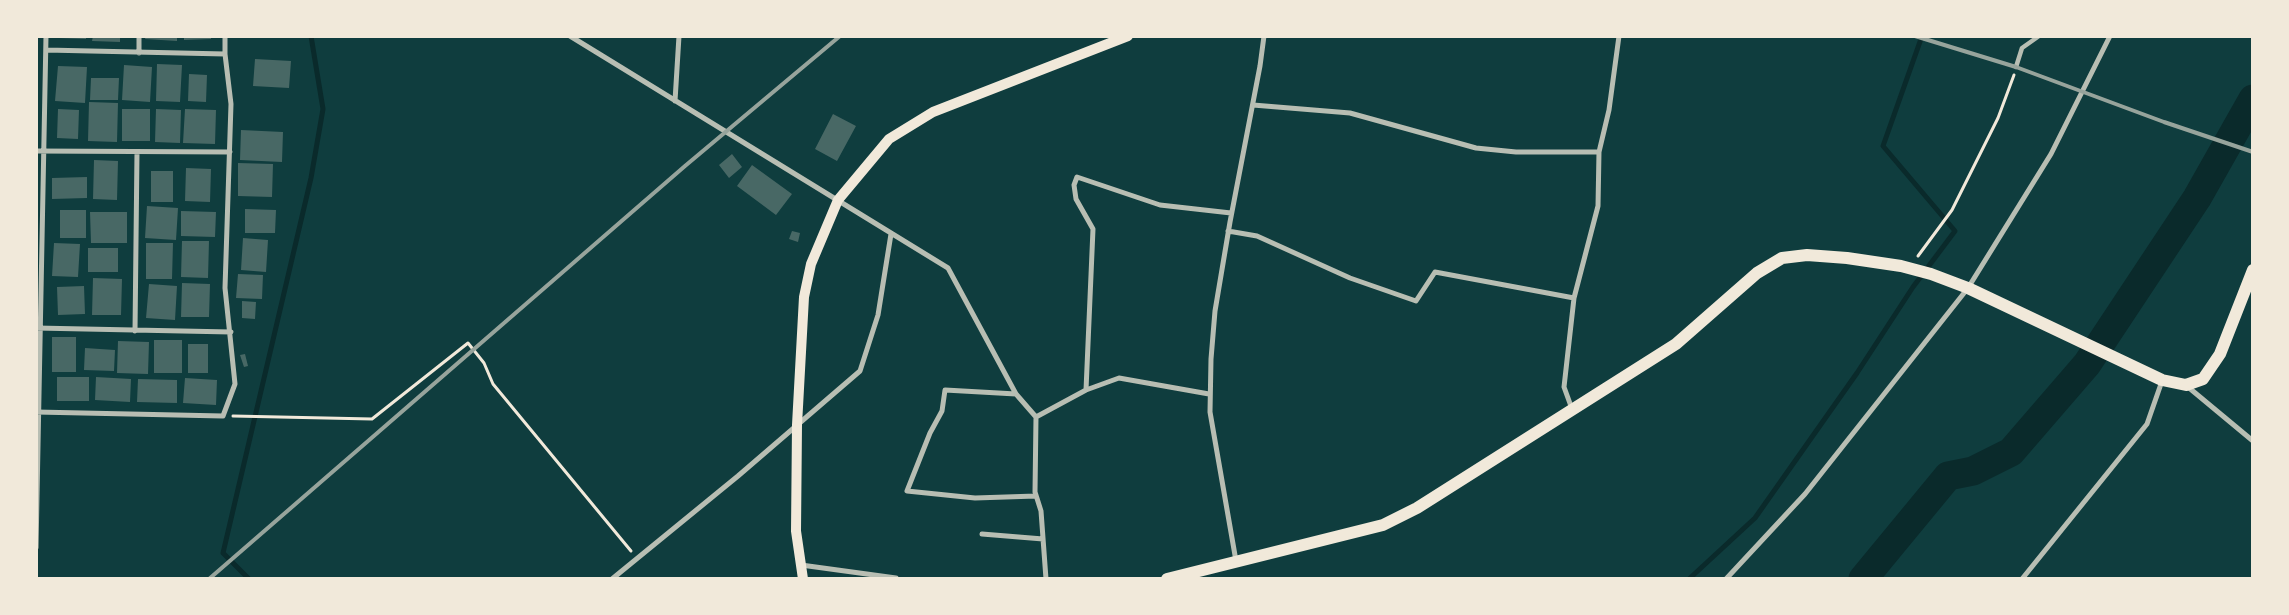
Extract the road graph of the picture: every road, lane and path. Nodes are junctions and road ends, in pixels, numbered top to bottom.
1 (46, 36) edge
2 (140, 36) edge
3 (225, 36) edge
4 (570, 36) edge
5 (679, 36) edge
6 (1128, 36) edge
7 (1264, 36) edge
8 (1620, 36) edge
9 (2039, 36) edge
10 (2110, 36) edge
11 (46, 50) junction
12 (139, 53) junction
13 (225, 54) junction
14 (2016, 67) joint
15 (675, 101) junction
16 (1253, 105) junction
17 (36, 151) edge
18 (45, 151) junction
19 (137, 152) junction
20 (230, 152) junction
21 (1600, 152) junction
22 (838, 200) junction
23 (1231, 213) junction
24 (1228, 231) junction
25 (891, 234) junction
26 (39, 242) edge
27 (1910, 268) junction
28 (2253, 270) edge
29 (1968, 288) junction
30 (1574, 298) junction
31 (38, 328) edge
32 (135, 331) junction
33 (231, 332) junction
34 (2162, 380) junction
35 (2186, 385) junction
36 (1086, 390) junction
37 (1016, 394) junction
38 (1209, 394) junction
39 (1572, 409) junction
40 (38, 412) edge
41 (223, 416) junction
42 (1036, 417) junction
43 (797, 425) junction
44 (2253, 442) edge
45 (1036, 496) junction
46 (982, 534) dead end
47 (1043, 539) junction
48 (36, 548) edge
49 (636, 557) junction
50 (1236, 562) junction
51 (801, 565) junction
52 (896, 578) edge
53 (612, 579) edge
54 (802, 579) edge
55 (1046, 579) edge
56 (1167, 579) edge
57 (1726, 579) edge
58 (2022, 579) edge

1 - 11 street
2 - 12 street
3 - 13 street
4 - 15 street
5 - 15 street
6 - 22 main road
7 - 16 street
8 - 21 street
9 - 14 street
10 - 29 street
11 - 12 street
11 - 18 street
12 - 13 street
13 - 20 street
14 - 27 path
15 - 22 street
16 - 21 street
16 - 23 street
17 - 18 street
18 - 19 street
18 - 26 street
19 - 20 street
19 - 32 street
20 - 33 street
21 - 30 street
22 - 25 street
22 - 43 main road
23 - 24 street
23 - 36 street
24 - 30 street
24 - 38 street
25 - 37 street
25 - 43 street
26 - 31 street
27 - 29 main road
27 - 39 main road
28 - 35 main road
29 - 34 main road
29 - 57 street
30 - 39 street
31 - 32 street
31 - 40 street
32 - 33 street
33 - 41 street
34 - 35 main road
34 - 58 street
35 - 44 street
36 - 38 street
36 - 42 street
37 - 42 street
37 - 45 street
38 - 50 street
39 - 50 main road
40 - 41 street
40 - 48 street
41 - 49 path
42 - 45 street
43 - 49 street
43 - 51 main road
45 - 47 street
46 - 47 street
47 - 55 street
49 - 53 street
50 - 56 main road
51 - 52 street
51 - 54 main road

